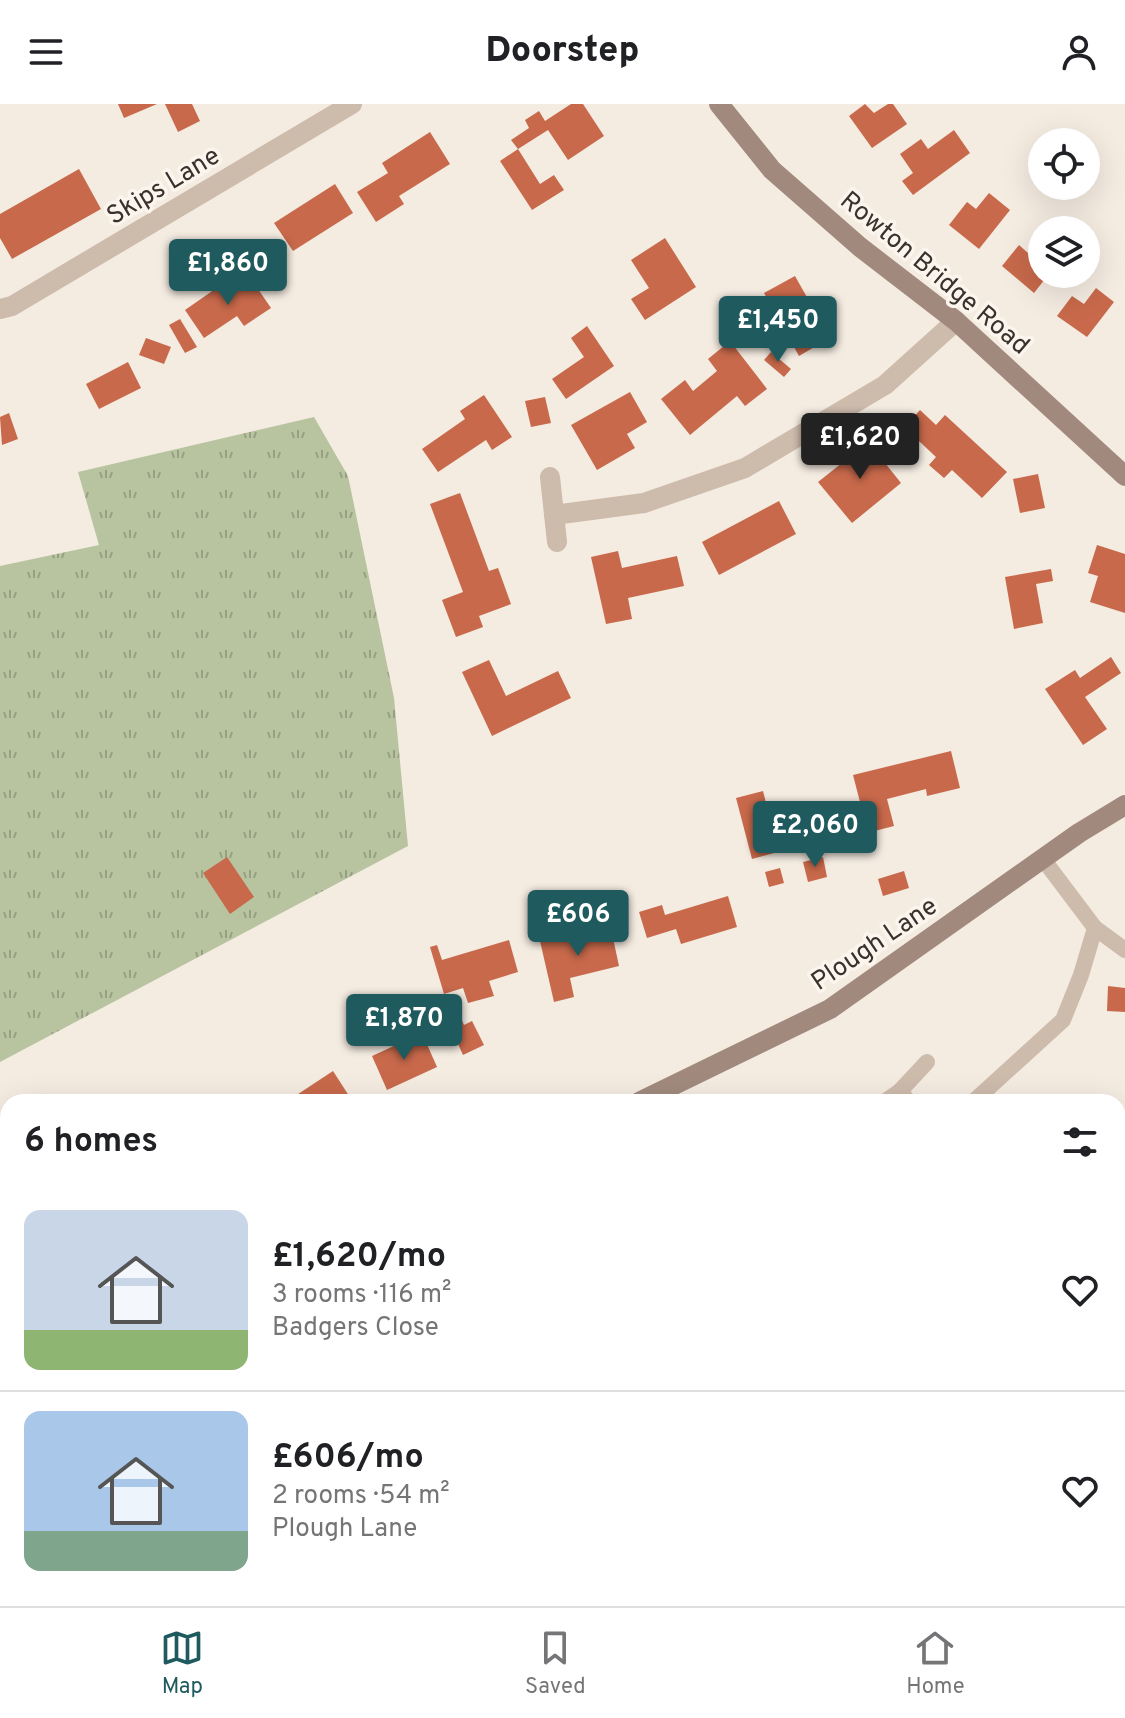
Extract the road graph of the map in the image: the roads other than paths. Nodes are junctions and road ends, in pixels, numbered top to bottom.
1 (352, 104) edge
2 (719, 104) edge
3 (0, 309) edge
4 (956, 321) junction
5 (1125, 476) edge
6 (550, 477) dead end
7 (554, 515) junction
8 (557, 542) dead end
9 (1125, 805) edge
10 (1043, 859) junction
11 (1095, 928) junction
12 (1125, 950) edge
13 (927, 1062) dead end
14 (655, 1094) edge
15 (906, 1094) edge
16 (982, 1094) edge

1 - 3 street, Skips Lane
2 - 4 street, Rowton Bridge Road
4 - 5 street, Rowton Bridge Road
4 - 7 street
6 - 7 street
7 - 8 street
9 - 10 street, Plough Lane
10 - 11 lane
10 - 14 street, Plough Lane
11 - 12 lane
11 - 16 lane
13 - 15 lane

